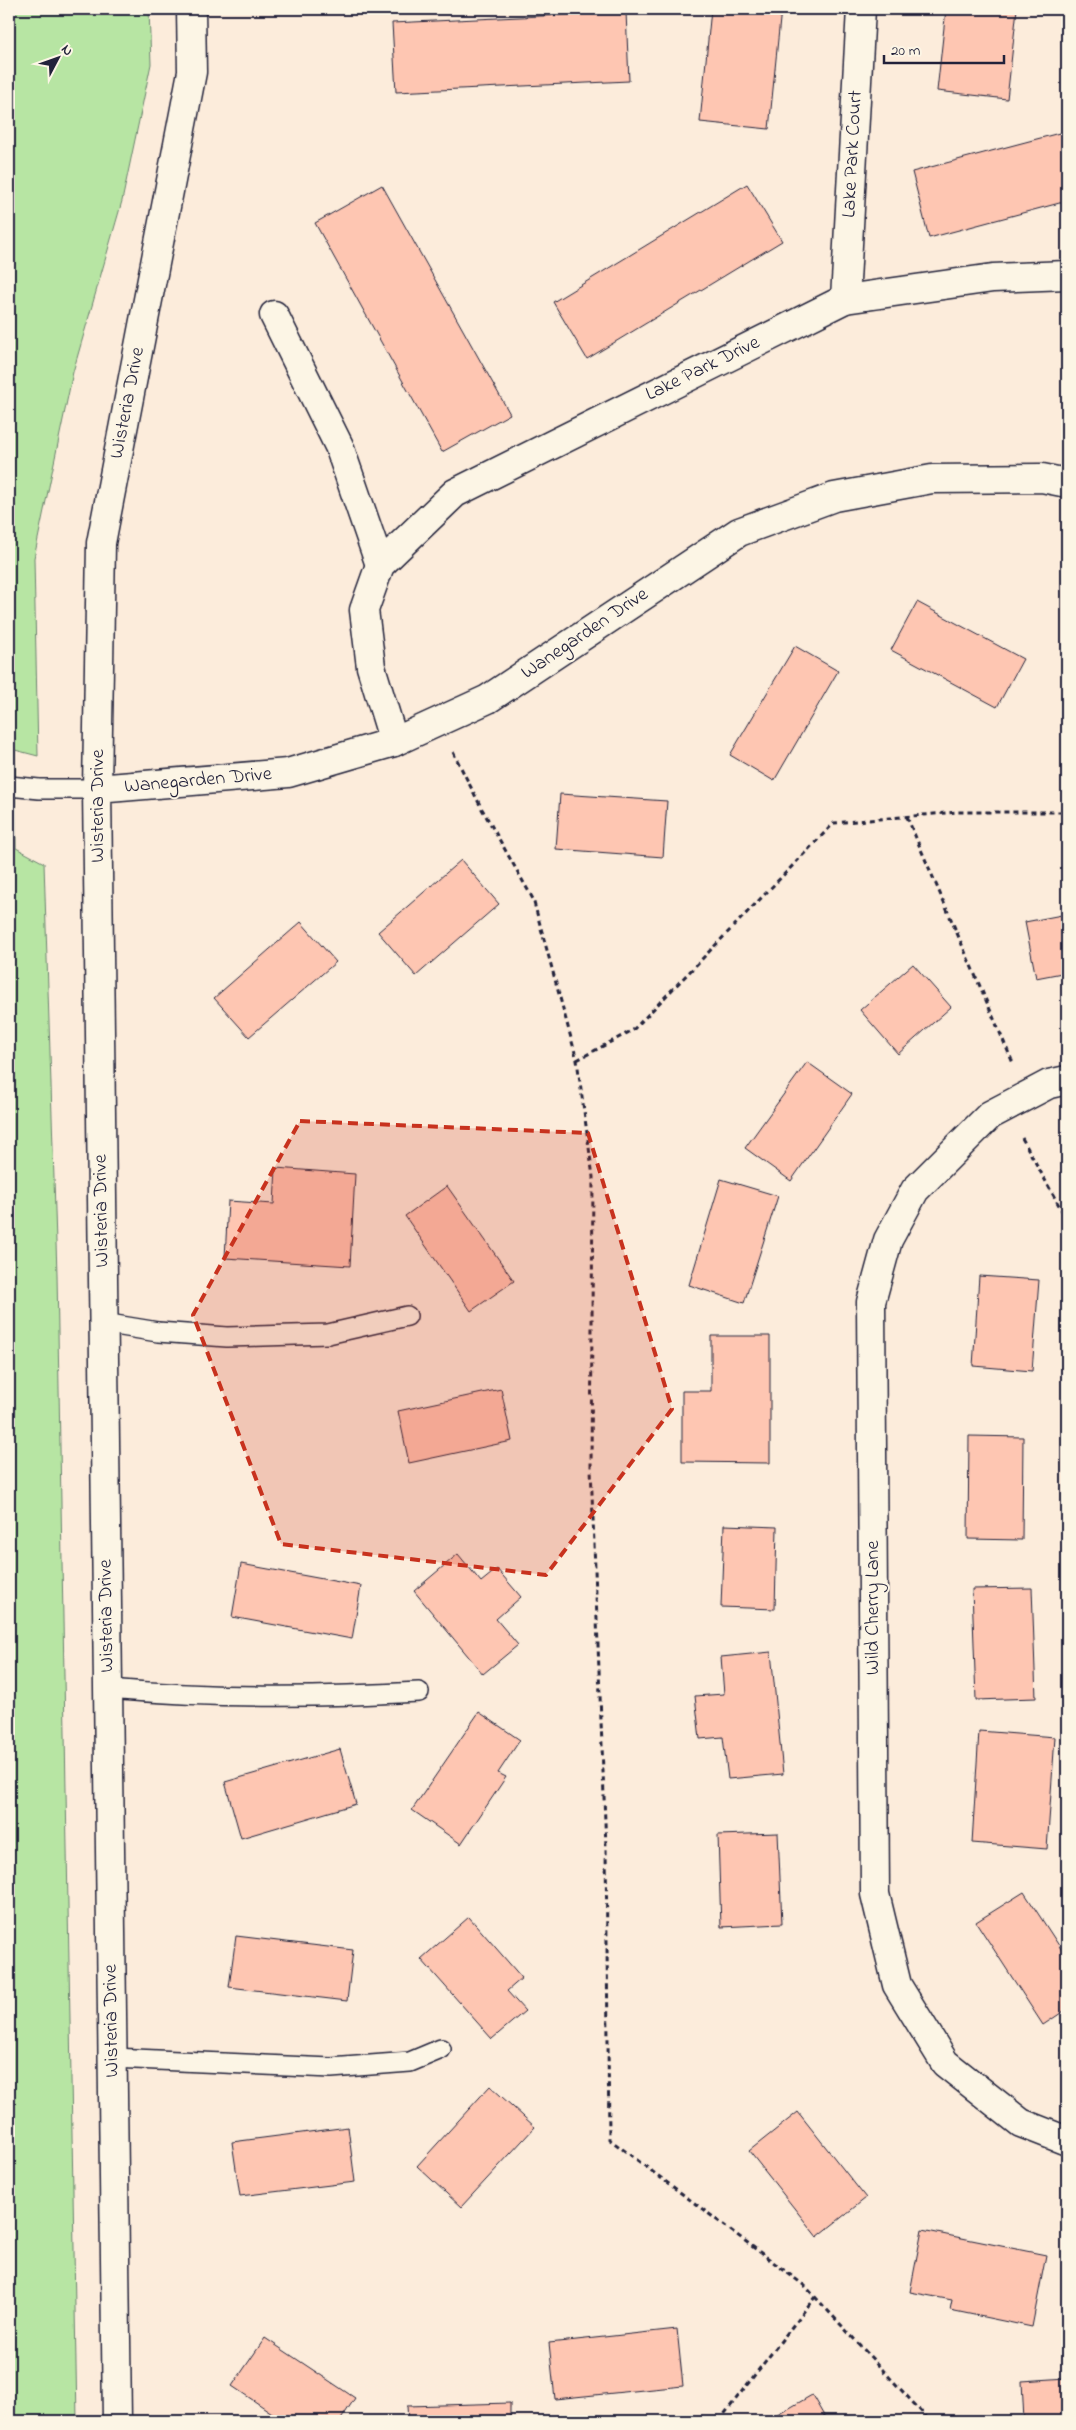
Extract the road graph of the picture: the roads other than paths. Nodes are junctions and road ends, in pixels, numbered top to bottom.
1 (191, 9) edge
2 (861, 9) edge
3 (1067, 275) edge
4 (845, 299) junction
5 (274, 315) dead end
6 (1067, 483) edge
7 (380, 565) junction
8 (394, 742) junction
9 (9, 786) edge
10 (97, 789) junction
11 (1067, 1080) edge
12 (407, 1316) dead end
13 (103, 1323) junction
14 (108, 1689) junction
15 (419, 1692) dead end
16 (441, 2049) dead end
17 (113, 2058) junction
18 (1067, 2141) edge
19 (117, 2421) edge

1 - 10 street, Wisteria Drive
2 - 4 street, Lake Park Court
3 - 4 street, Lake Park Drive
4 - 7 street, Lake Park Drive
5 - 7 street
6 - 8 street, Wanegarden Drive
7 - 8 street, Lake Park Drive
8 - 10 street, Wanegarden Drive
9 - 10 lane
10 - 13 street, Wisteria Drive
11 - 18 street, Wild Cherry Lane
12 - 13 lane
13 - 14 street, Wisteria Drive
14 - 15 lane
14 - 17 street, Wisteria Drive
16 - 17 lane
17 - 19 street, Wisteria Drive

